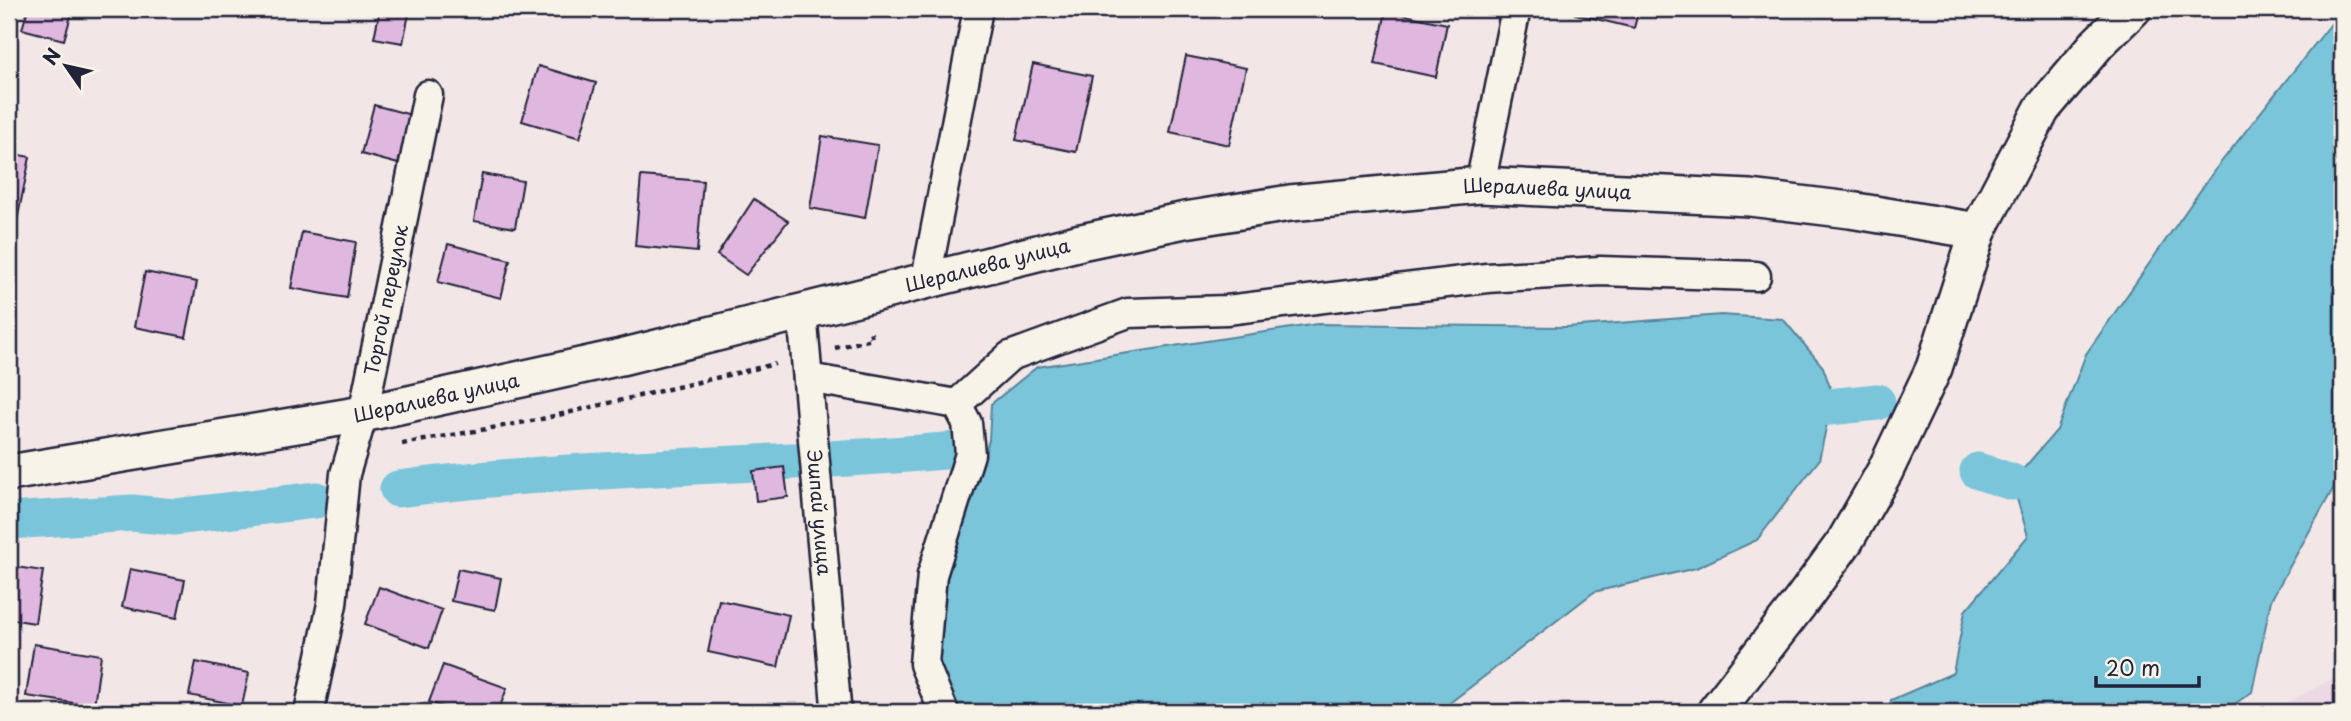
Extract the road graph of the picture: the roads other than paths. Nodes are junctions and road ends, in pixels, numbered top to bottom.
1 (978, 9) edge
2 (1516, 9) edge
3 (2133, 9) edge
4 (428, 95) dead end
5 (1480, 185) junction
6 (1978, 230) junction
7 (1756, 276) dead end
8 (926, 279) junction
9 (803, 312) junction
10 (808, 378) junction
11 (957, 404) junction
12 (363, 414) junction
13 (9, 473) edge
14 (309, 712) edge
15 (835, 712) edge
16 (944, 712) edge
17 (1715, 712) edge

1 - 8 street
2 - 5 street
3 - 6 street
4 - 12 street, Торгой переулок
5 - 6 street, Шералиева улица
5 - 8 street, Шералиева улица
6 - 17 street
7 - 11 street
8 - 9 street, Шералиева улица
9 - 10 street, Эшпай улица
9 - 12 street, Шералиева улица
10 - 11 street
10 - 15 street, Эшпай улица
11 - 16 street
12 - 13 street, Шералиева улица
12 - 14 street, Торгой переулок

